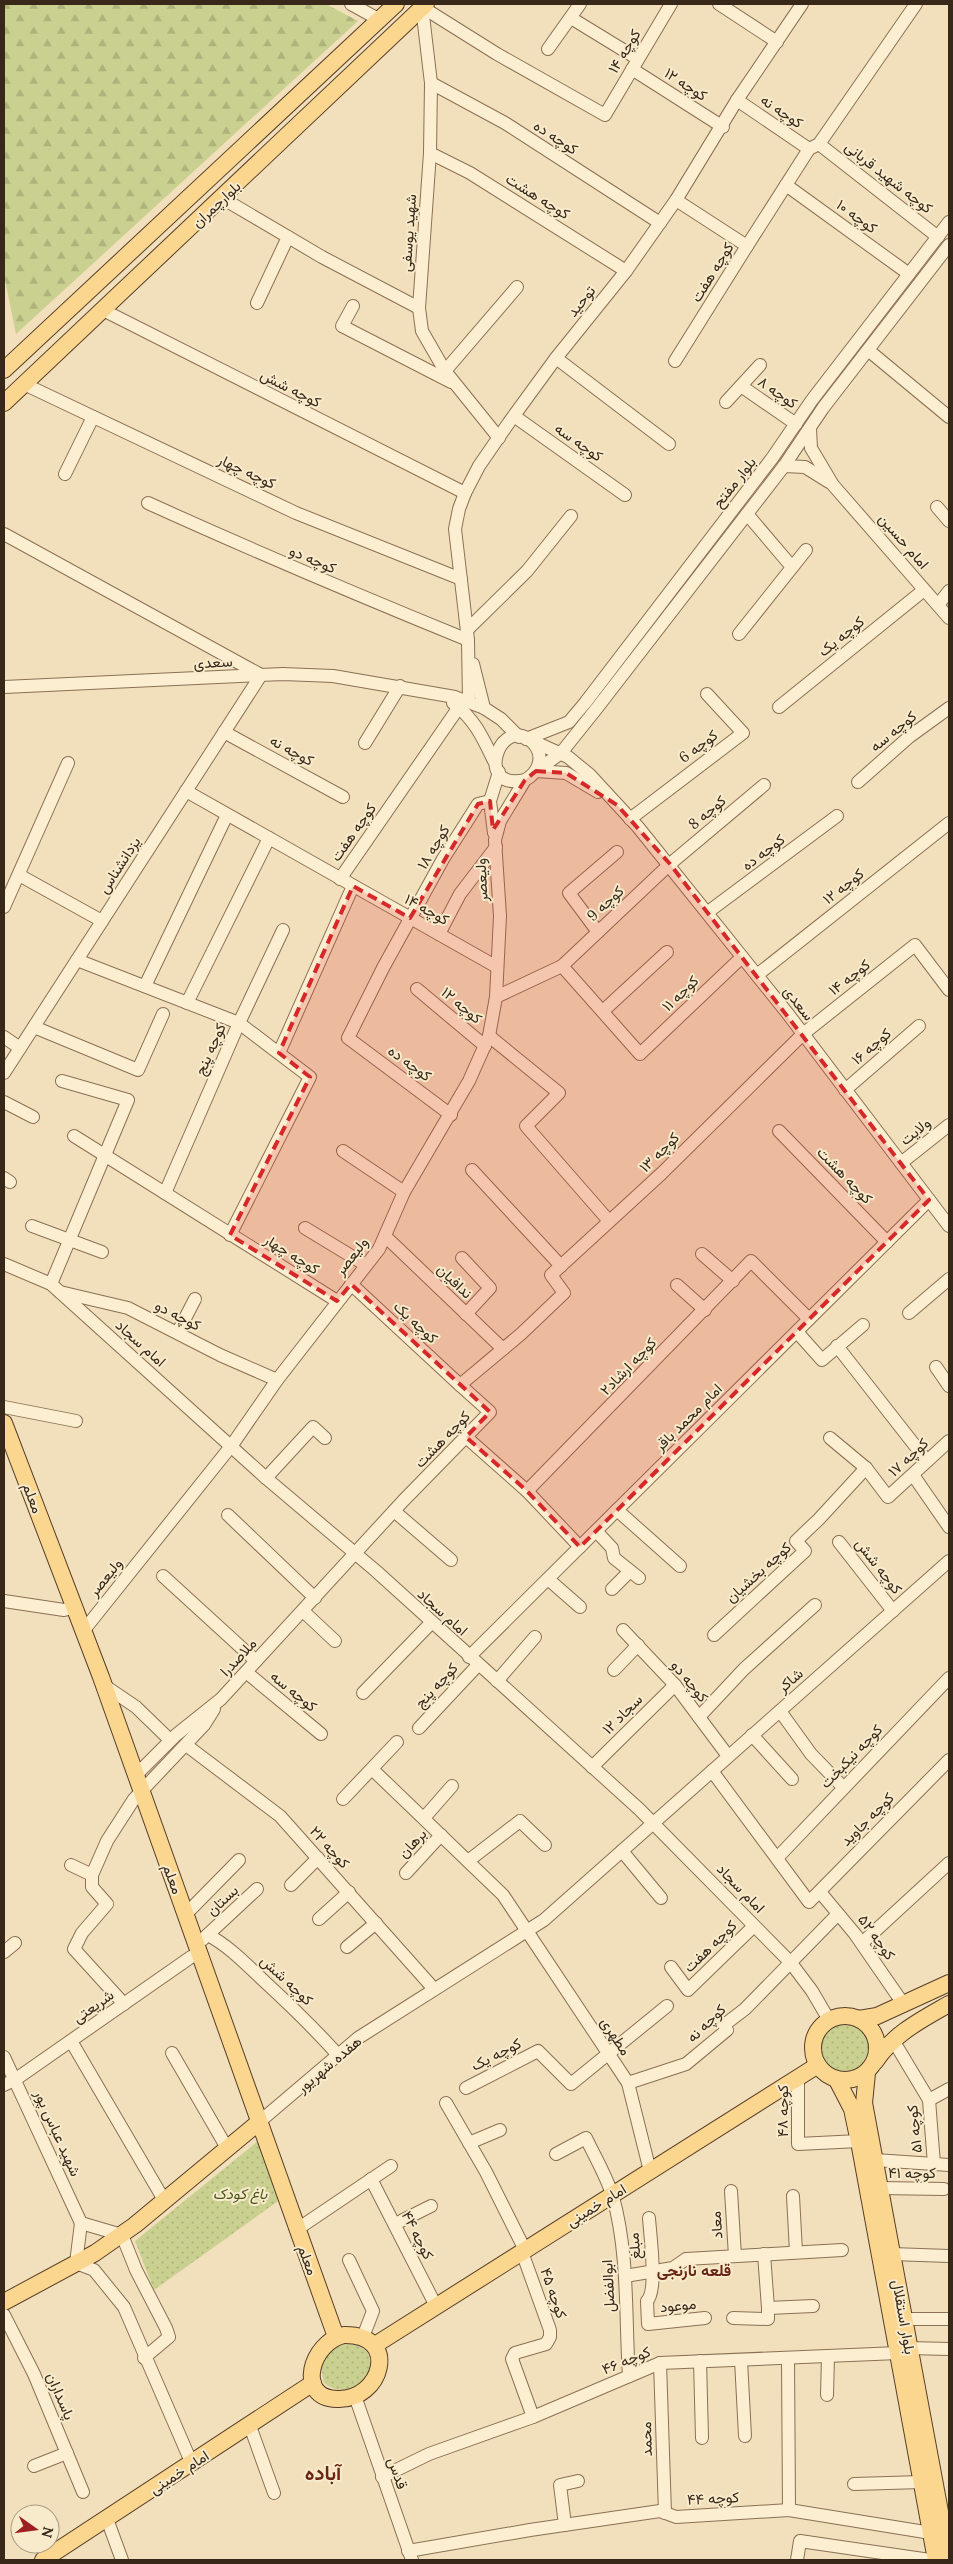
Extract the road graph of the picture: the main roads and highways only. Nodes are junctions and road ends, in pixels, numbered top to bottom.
1 (396, 4) edge
2 (424, 5) edge
3 (4, 370) edge
4 (4, 403) edge
5 (4, 1423) edge
6 (949, 1983) edge
7 (949, 2004) edge
8 (859, 2018) junction
9 (818, 2065) junction
10 (871, 2067) junction
11 (837, 2080) junction
12 (258, 2123) junction
13 (4, 2302) edge
14 (336, 2337) junction
15 (369, 2341) junction
16 (904, 2350) junction
17 (314, 2383) junction
18 (940, 2550) edge
19 (43, 2560) edge

1 - 3 main road, بلوارچمران
2 - 4 main road, بلوارچمران
5 - 12 main road, معلم
6 - 8 main road
7 - 10 main road
8 - 9 main road
8 - 10 main road
9 - 11 main road
9 - 15 main road, امام خمینی
10 - 11 main road
10 - 16 main road, بلوار استقلال
11 - 16 main road, بلوار استقلال
12 - 13 main road, هفده شهریور
12 - 14 main road, معلم
14 - 15 main road
14 - 17 main road
15 - 17 main road
16 - 18 main road, بلوار استقلال
16 - 18 main road, بلوار استقلال
17 - 19 main road, امام خمینی

